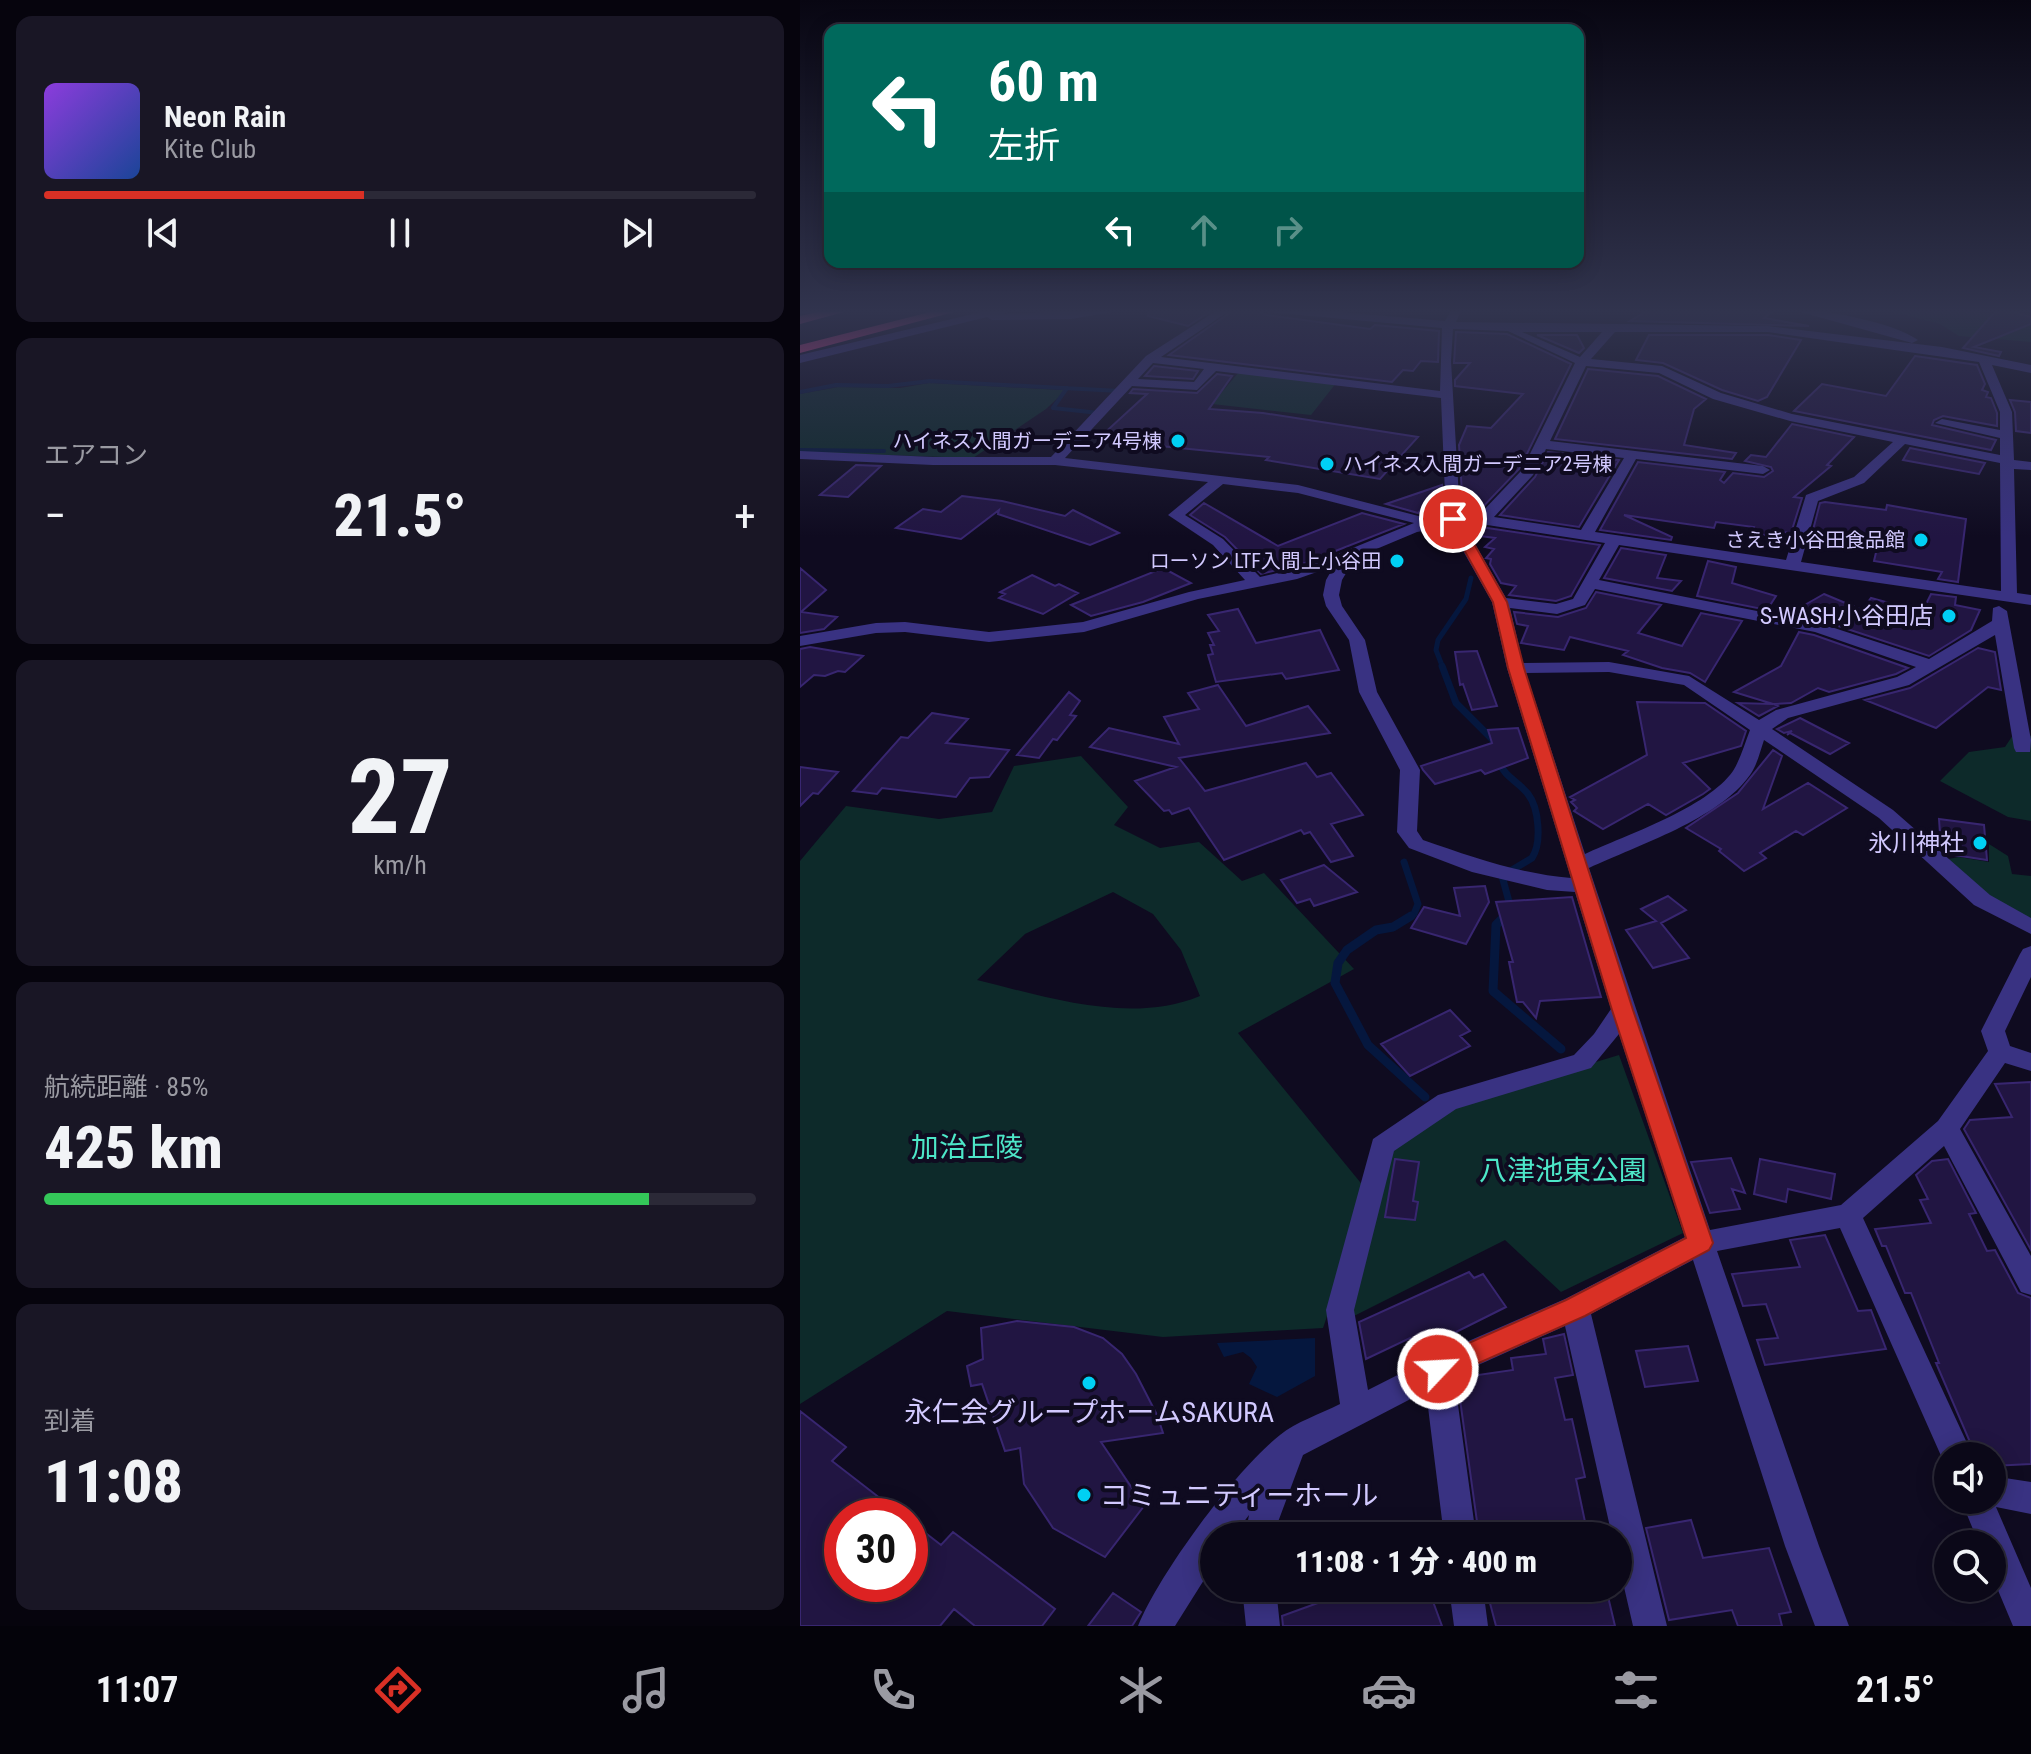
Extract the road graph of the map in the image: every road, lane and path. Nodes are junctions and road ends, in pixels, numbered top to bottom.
1 (1125, 385) edge
2 (1178, 385) edge
3 (1198, 385) edge
4 (1365, 385) edge
5 (1446, 385) edge
6 (1573, 385) edge
7 (1693, 385) edge
8 (1995, 385) edge
9 (1446, 395) junction
10 (1942, 423) dead end
11 (2006, 435) junction
12 (1902, 440) junction
13 (1541, 444) junction
14 (800, 455) edge
15 (1632, 455) junction
16 (1055, 461) junction
17 (2006, 462) junction
18 (2031, 466) edge
19 (1763, 470) dead end
20 (1220, 479) junction
21 (1453, 519) junction
22 (1483, 520) junction
23 (1430, 523) junction
24 (1586, 535) junction
25 (1615, 539) junction
26 (1349, 555) junction
27 (1792, 565) junction
28 (1255, 582) junction
29 (1589, 583) junction
30 (2004, 596) junction
31 (2031, 600) edge
32 (1500, 602) junction
33 (2001, 622) junction
34 (800, 641) edge
35 (1931, 666) junction
36 (1516, 668) junction
37 (1760, 728) junction
38 (2023, 748) dead end
39 (1582, 875) junction
40 (2031, 927) edge
41 (2031, 954) edge
42 (1623, 1010) junction
43 (2000, 1052) junction
44 (2031, 1062) edge
45 (1947, 1128) junction
46 (1848, 1215) junction
47 (1700, 1243) junction
48 (2031, 1283) edge
49 (1575, 1308) junction
50 (1438, 1369) junction
51 (1356, 1412) junction
52 (1951, 1442) edge
53 (1291, 1445) junction
54 (2006, 1494) edge
55 (2031, 1498) edge
56 (1983, 1514) edge
57 (1262, 1522) edge
58 (1458, 1522) edge
59 (1260, 1602) edge
60 (1468, 1602) edge
61 (1155, 1626) edge
62 (1263, 1626) edge
63 (1471, 1626) edge
64 (1650, 1626) edge
65 (1832, 1626) edge
66 (2030, 1626) edge

1 - 16 street
2 - 3 street
4 - 9 street
5 - 9 street
6 - 13 street
7 - 12 street
8 - 11 street
9 - 21 street
10 - 11 street
11 - 17 street
12 - 17 street
12 - 27 street
13 - 15 street
13 - 22 street
14 - 16 street
15 - 19 street
15 - 24 street
16 - 20 street
17 - 18 street
17 - 30 street
20 - 23 street
20 - 28 street
21 - 22 street
21 - 23 street
21 - 32 street
22 - 24 street
23 - 26 street
24 - 25 street
25 - 27 street
25 - 29 street
26 - 28 street
26 - 39 street
27 - 30 street
28 - 34 street
29 - 32 street
29 - 35 street
30 - 31 street
30 - 33 street
32 - 36 street
33 - 35 street
33 - 38 street
35 - 37 street
36 - 37 street
36 - 39 street
37 - 39 street
37 - 40 street
39 - 42 street
41 - 43 street
42 - 47 street
42 - 51 street
43 - 44 street
43 - 45 street
45 - 46 street
45 - 48 street
46 - 47 street
46 - 52 street
47 - 49 street
47 - 65 street
49 - 50 street
49 - 64 street
50 - 51 street
50 - 58 street
51 - 53 street
53 - 57 street
53 - 61 street
54 - 55 street
56 - 66 street
59 - 62 street
60 - 63 street

